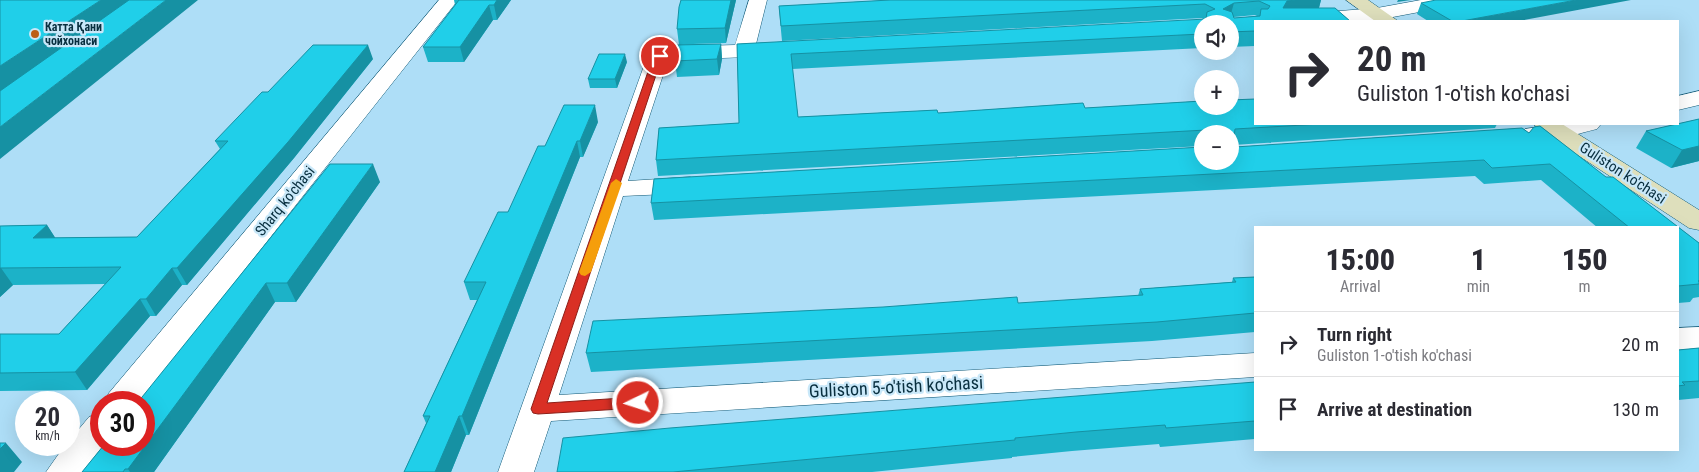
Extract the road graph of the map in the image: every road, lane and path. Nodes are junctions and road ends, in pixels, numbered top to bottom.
1 (449, 0) edge
2 (758, 0) edge
3 (1355, 0) edge
4 (1451, 0) edge
5 (1382, 18) edge
6 (1321, 20) edge
7 (794, 48) edge
8 (744, 51) junction
9 (1699, 98) edge
10 (1679, 103) edge
11 (1577, 125) edge
12 (1552, 127) edge
13 (1513, 136) edge
14 (714, 184) edge
15 (614, 190) junction
16 (1699, 222) edge
17 (1699, 338) edge
18 (1679, 339) edge
19 (1254, 365) edge
20 (129, 391) edge
21 (538, 409) junction
22 (90, 440) edge
23 (64, 472) edge
24 (516, 472) edge

1 - 20 street, Sharq ko'chasi
2 - 8 street
3 - 5 main road
4 - 5 street
5 - 6 street
7 - 8 street
8 - 15 street
9 - 10 street
11 - 12 street
12 - 13 street
12 - 16 main road, Guliston ko'chasi
14 - 15 street
15 - 21 street
17 - 18 street
19 - 21 street, Guliston 5-o'tish ko'chasi
21 - 24 street
22 - 23 street

